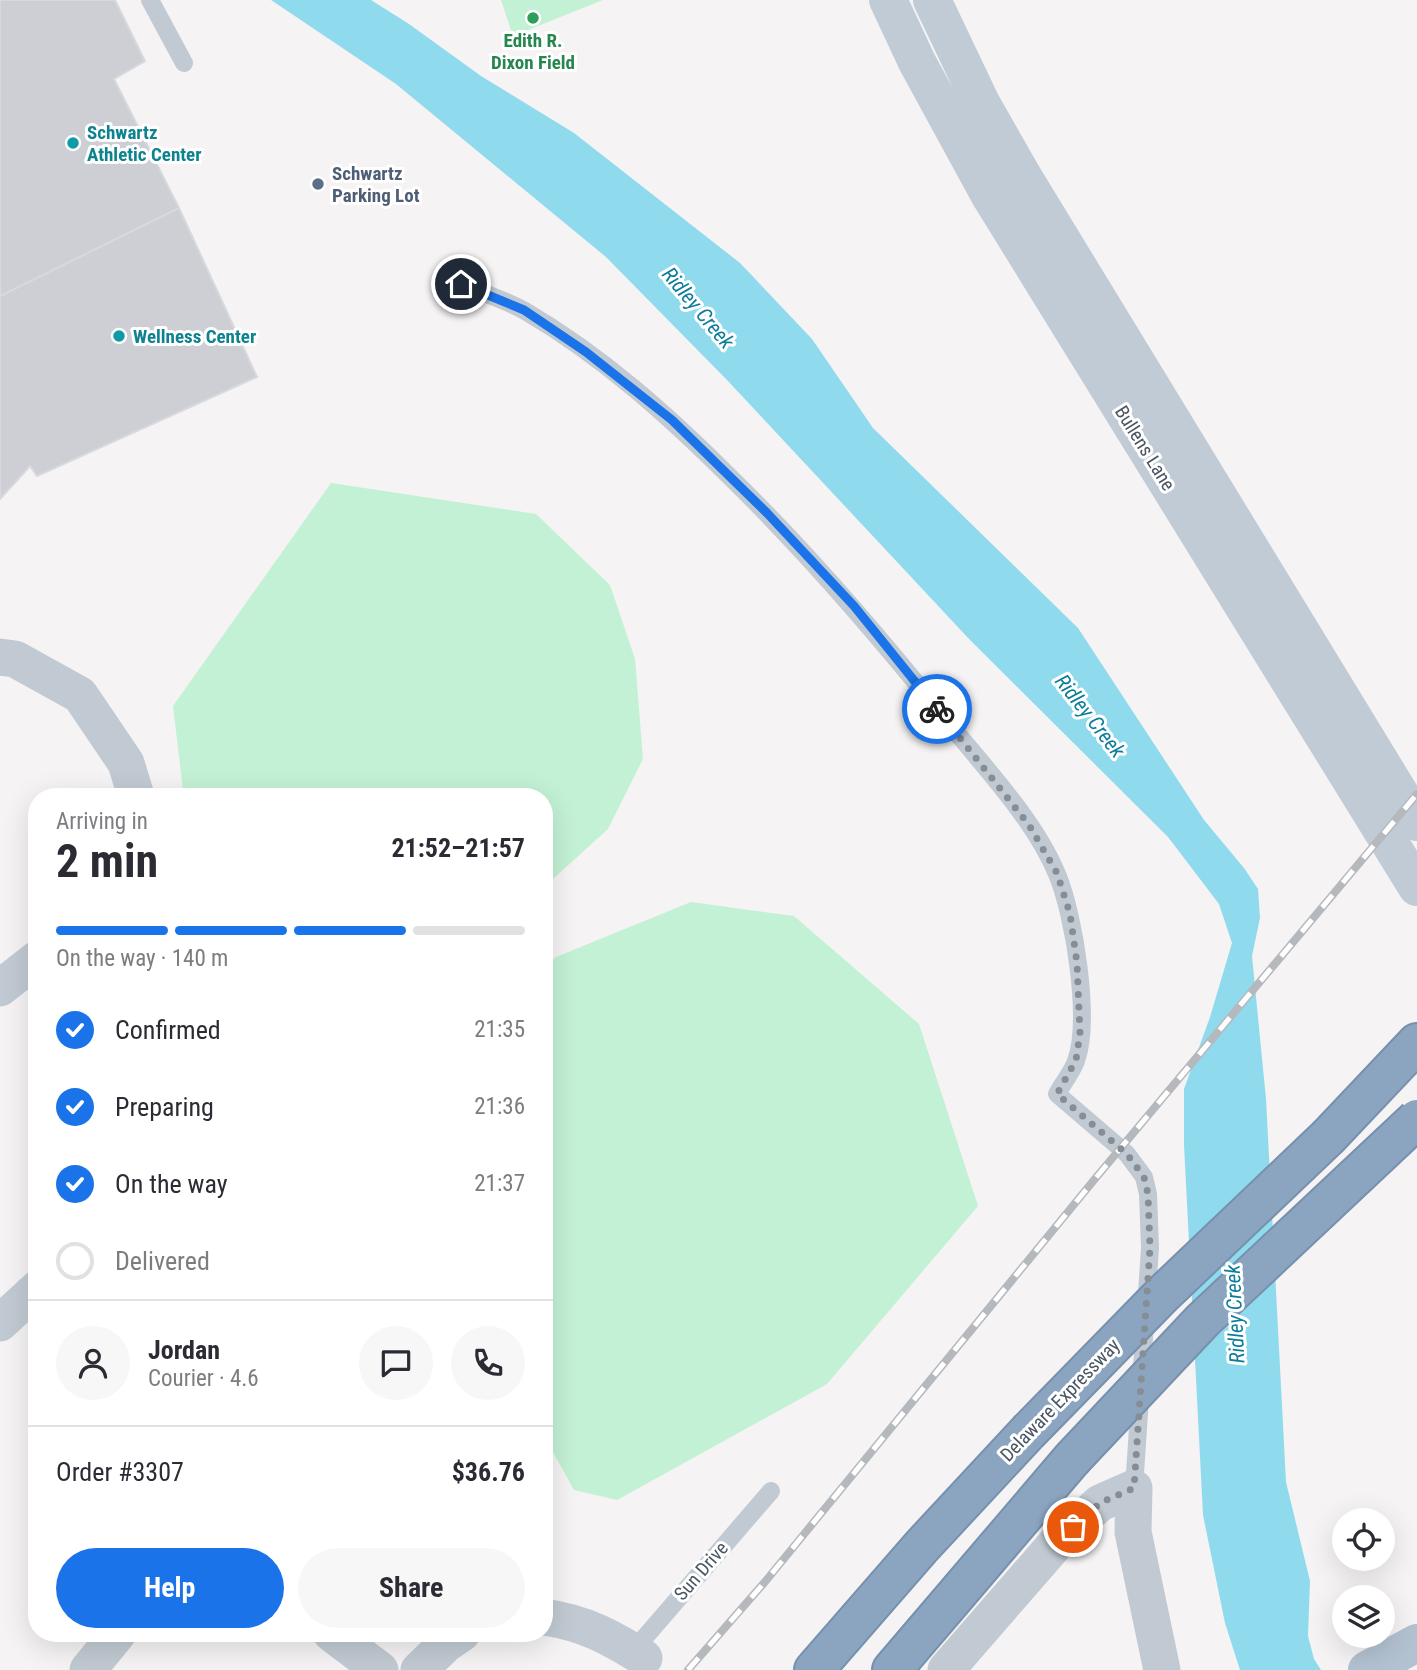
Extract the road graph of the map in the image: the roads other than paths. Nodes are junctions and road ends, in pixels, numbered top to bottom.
1 (150, 0) edge
2 (888, 0) edge
3 (932, 0) edge
4 (184, 63) dead end
5 (461, 284) dead end
6 (8, 658) edge
7 (133, 788) edge
8 (1417, 822) edge
9 (1417, 887) edge
10 (28, 966) edge
11 (0, 988) edge
12 (1417, 1043) edge
13 (1417, 1061) edge
14 (1417, 1119) edge
15 (1329, 1136) junction
16 (28, 1297) edge
17 (0, 1323) edge
18 (1134, 1488) junction
19 (771, 1491) dead end
20 (553, 1619) edge
21 (111, 1642) edge
22 (343, 1642) edge
23 (449, 1642) edge
24 (1414, 1649) edge
25 (645, 1660) edge
26 (88, 1670) edge
27 (380, 1670) edge
28 (419, 1670) edge
29 (814, 1670) edge
30 (892, 1670) edge
31 (946, 1670) edge
32 (1162, 1670) edge
33 (1367, 1670) edge

1 - 4 lane
2 - 9 street, Bullens Lane
3 - 8 street, Bullens Lane
5 - 18 lane
6 - 7 street
10 - 11 street
12 - 15 highway
13 - 15 highway, Delaware Expressway
14 - 30 highway, bridge
15 - 29 highway, Delaware Expressway, bridge
16 - 17 street
18 - 31 street
18 - 32 street
19 - 25 lane, Sun Drive
20 - 25 street
21 - 26 street
22 - 27 street
23 - 28 street
24 - 33 main road

